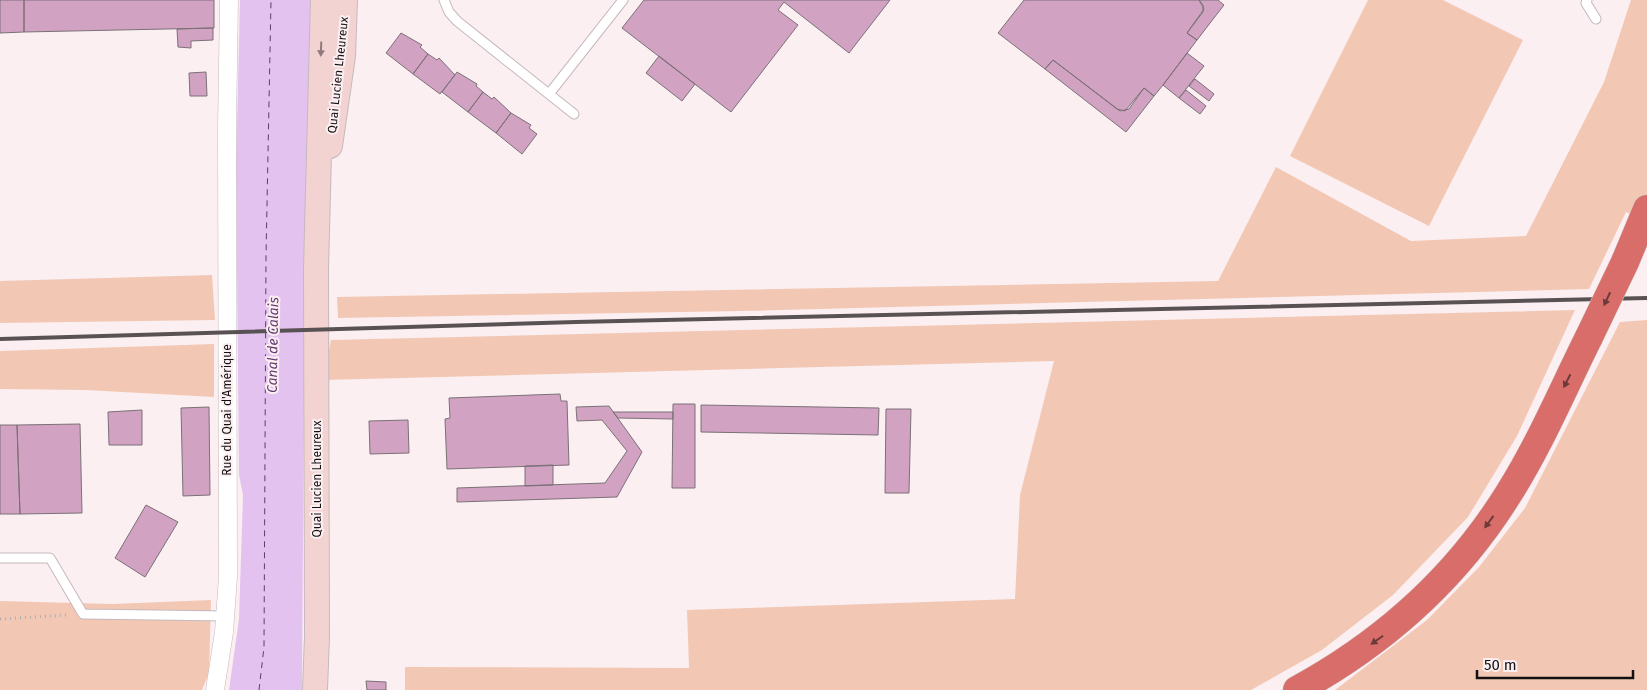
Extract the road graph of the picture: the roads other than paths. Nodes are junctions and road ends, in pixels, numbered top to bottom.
1 (229, 0) edge
2 (323, 0) edge
3 (345, 0) edge
4 (444, 0) edge
5 (623, 0) edge
6 (1587, 0) edge
7 (1596, 20) dead end
8 (549, 94) junction
9 (574, 114) dead end
10 (1647, 209) edge
11 (316, 269) junction
12 (0, 558) edge
13 (226, 616) junction
14 (215, 690) edge
15 (316, 690) edge
16 (1297, 690) edge

1 - 13 street, Rue du Quai d'Amérique
2 -> 11 street, Quai Lucien Lheureux
3 - 11 street, Quai Lucien Lheureux
4 - 8 lane
5 - 8 lane
6 - 7 lane
8 - 9 lane
10 -> 16 highway, bridge
11 - 15 street, Quai Lucien Lheureux
12 - 13 lane
13 - 14 street, Rue du Quai d'Amérique

